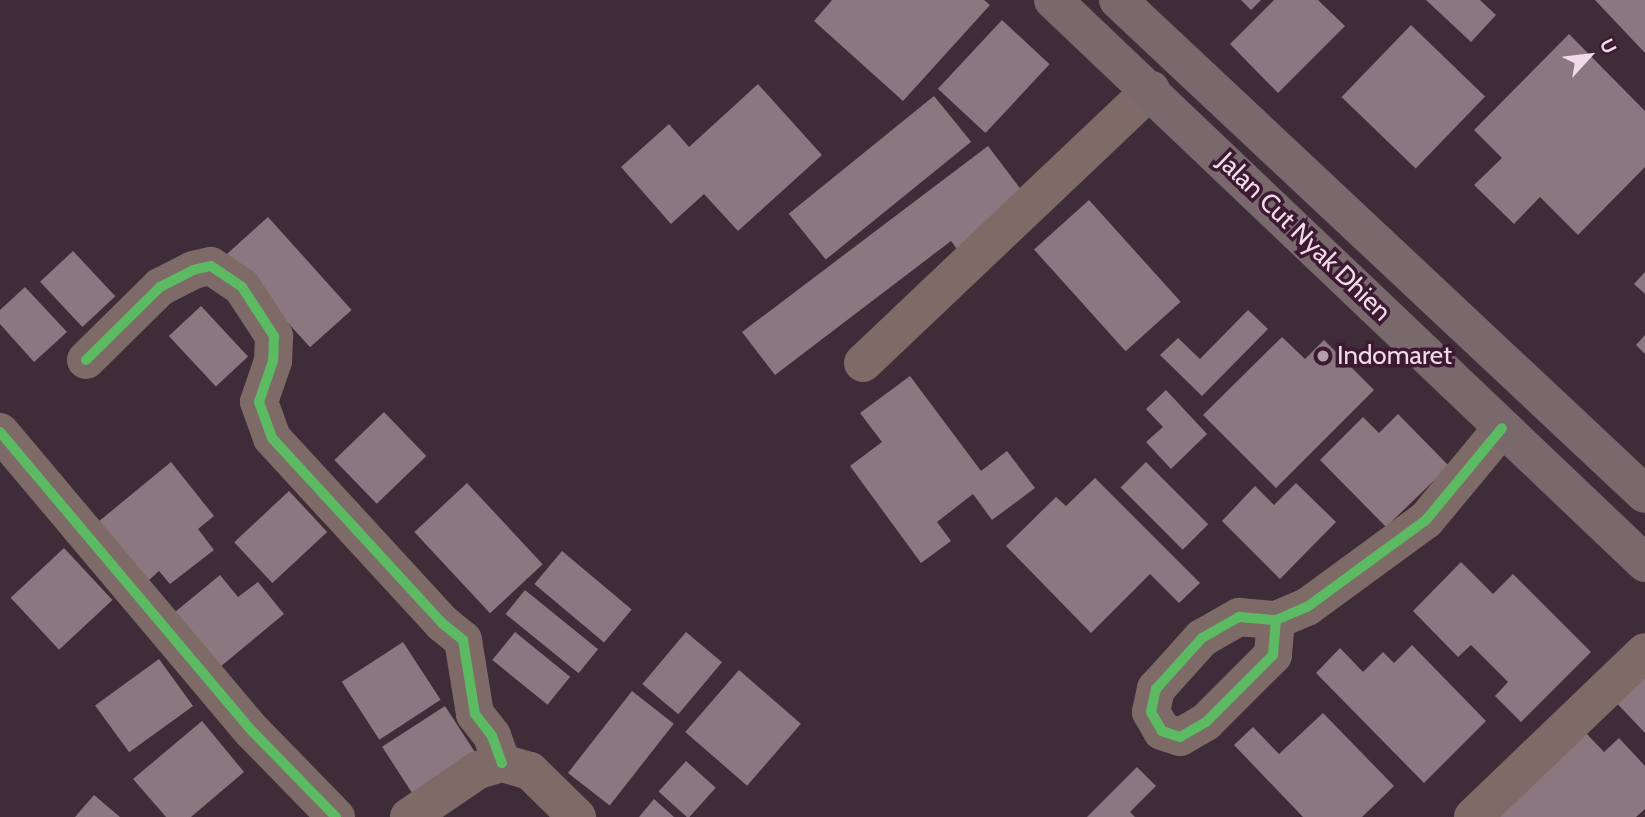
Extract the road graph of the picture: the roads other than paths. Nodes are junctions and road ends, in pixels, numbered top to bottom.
1 (1053, 0) edge
2 (1118, 0) edge
3 (1151, 90) junction
4 (86, 360) dead end
5 (863, 363) dead end
6 (1502, 428) junction
7 (0, 432) edge
8 (1645, 494) edge
9 (1645, 563) edge
10 (1276, 620) dead end
11 (1645, 652) edge
12 (502, 763) junction
13 (336, 817) edge
14 (409, 817) edge
15 (576, 817) edge
16 (1473, 817) edge

1 - 3 highway, Jalan Cut Nyak Dhien
2 - 8 highway, Jalan Cut Nyak Dhien
3 - 5 street
3 - 6 highway, Jalan Cut Nyak Dhien
4 - 12 street
6 - 9 highway, Jalan Cut Nyak Dhien
6 - 10 street
7 - 13 street
11 - 16 street
12 - 14 street
12 - 15 street

